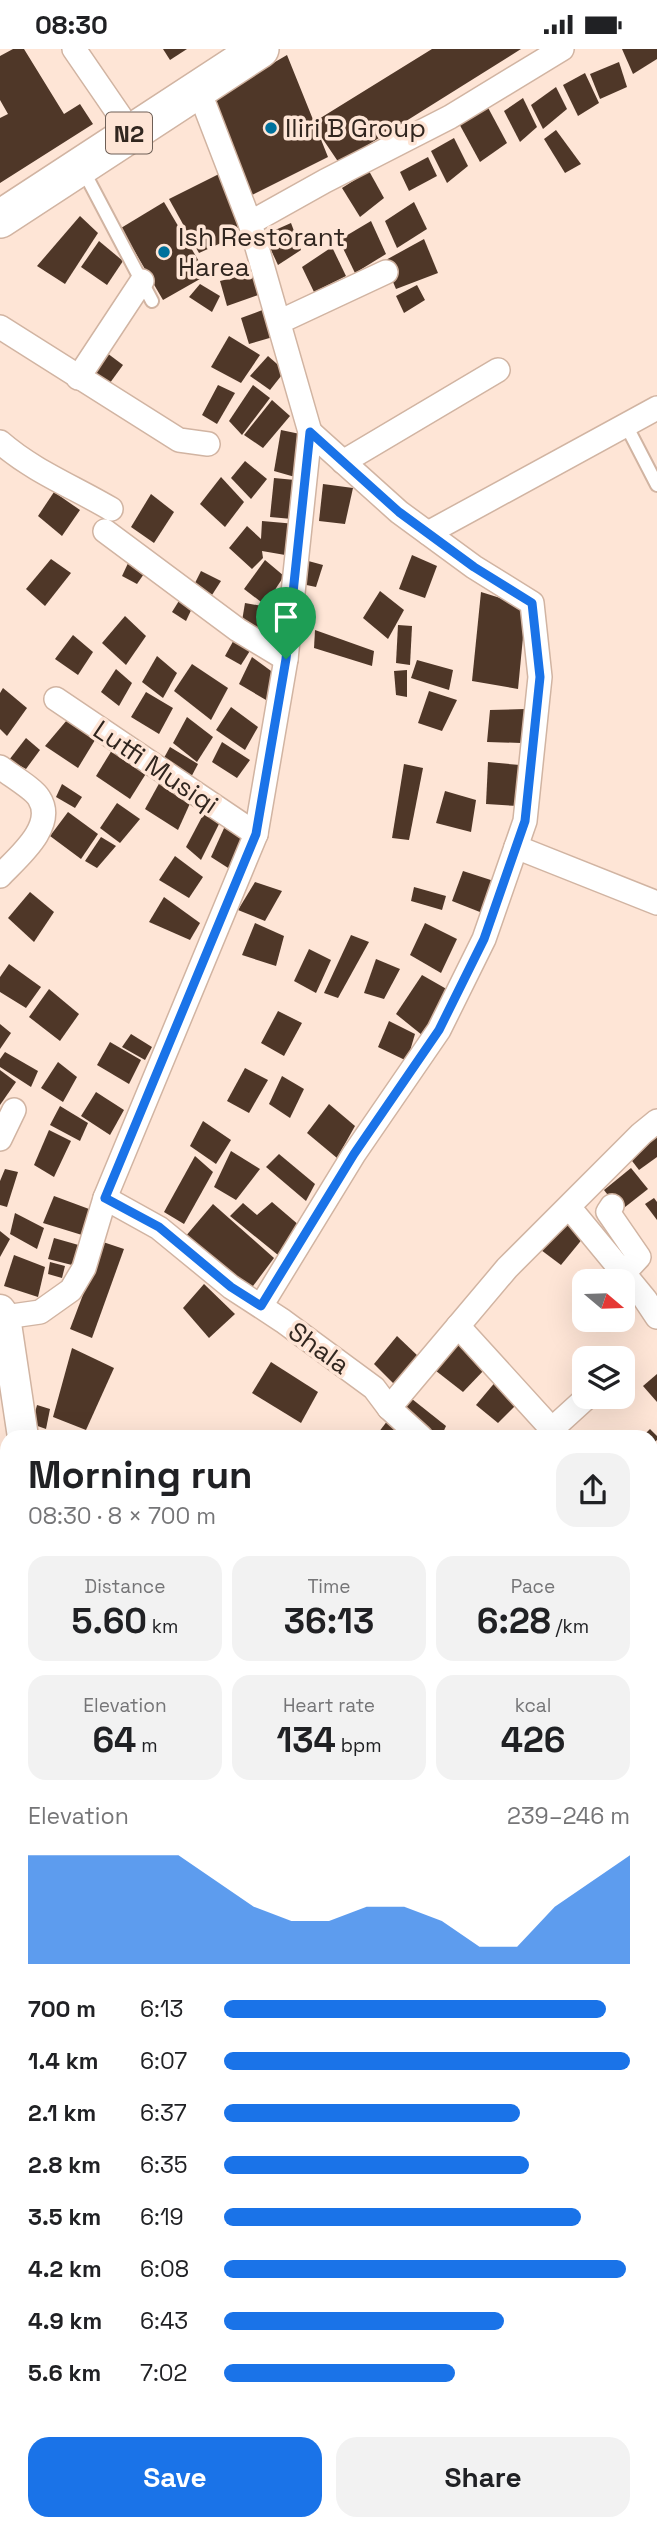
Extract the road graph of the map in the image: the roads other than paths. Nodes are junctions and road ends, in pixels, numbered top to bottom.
1 (74, 49) edge
2 (224, 49) edge
3 (260, 49) edge
4 (562, 49) edge
5 (198, 88) junction
6 (120, 116) junction
7 (81, 165) junction
8 (0, 193) edge
9 (0, 219) edge
10 (250, 223) junction
11 (386, 272) dead end
12 (147, 291) joint
13 (279, 322) junction
14 (0, 327) edge
15 (498, 370) dead end
16 (78, 378) junction
17 (657, 408) edge
18 (626, 425) junction
19 (310, 432) junction
20 (0, 442) edge
21 (208, 444) dead end
22 (343, 462) junction
23 (657, 485) edge
24 (428, 533) junction
25 (286, 659) junction
26 (56, 699) dead end
27 (0, 767) edge
28 (256, 834) junction
29 (516, 846) junction
30 (0, 876) edge
31 (657, 903) edge
32 (14, 1110) dead end
33 (657, 1121) edge
34 (0, 1139) edge
35 (105, 1198) junction
36 (612, 1206) dead end
37 (569, 1207) junction
38 (621, 1269) edge
39 (628, 1269) edge
40 (635, 1288) edge
41 (261, 1306) junction
42 (2, 1313) edge
43 (657, 1317) edge
44 (458, 1326) junction
45 (389, 1408) junction
46 (576, 1409) edge
47 (22, 1430) edge
48 (413, 1430) edge
49 (552, 1430) edge
50 (558, 1430) edge

1 - 6 street
2 - 6 main road, N2
3 - 5 main road, N2
4 - 10 street
5 - 7 main road, N2
5 - 10 street, Lutfi Musiqi
6 - 8 main road, N2
7 - 9 main road, N2
7 - 12 lane
10 - 13 street, Lutfi Musiqi
11 - 13 street
12 - 16 street
13 - 19 street, Lutfi Musiqi
14 - 16 street
15 - 22 street
16 - 21 street
17 - 18 street
18 - 23 lane
18 - 24 street
19 - 22 street
19 - 25 street, Lutfi Musiqi
20 - 25 street
22 - 24 street
24 - 29 street
25 - 28 street, Lutfi Musiqi
26 - 28 street, Lutfi Musiqi
27 - 30 street
28 - 35 street, Lutfi Musiqi
29 - 31 street
29 - 41 street
32 - 34 street
33 - 37 street
35 - 41 street, Shala
35 - 42 street, Lutfi Musiqi
36 - 39 street
37 - 38 street
37 - 44 street
40 - 43 street
41 - 45 street, Shala
42 - 47 street
44 - 45 street
44 - 49 street
45 - 48 street, Shala
46 - 50 street

